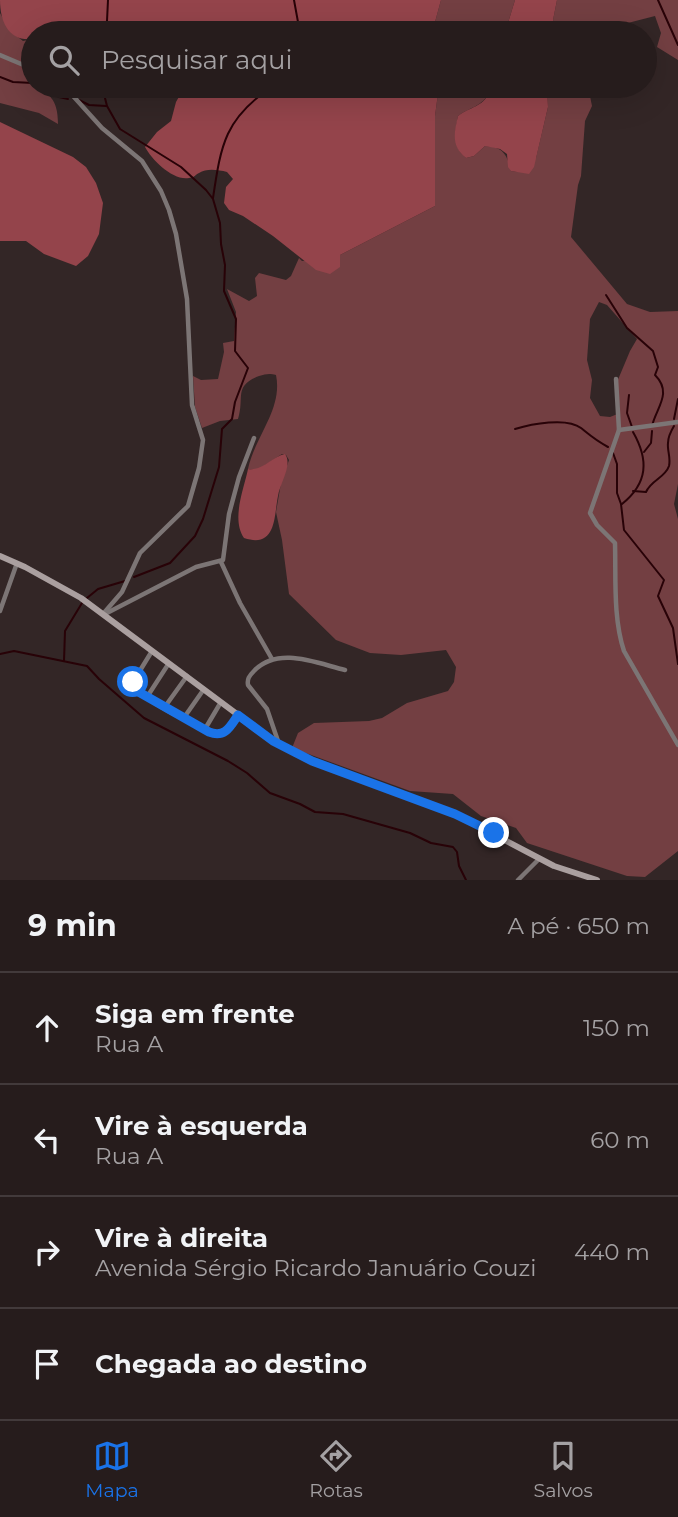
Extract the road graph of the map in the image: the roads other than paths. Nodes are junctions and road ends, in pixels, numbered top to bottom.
1 (0, 55) edge
2 (21, 64) edge
3 (75, 98) edge
4 (616, 379) dead end
5 (678, 422) edge
6 (619, 430) junction
7 (254, 438) dead end
8 (0, 556) edge
9 (220, 562) junction
10 (17, 563) junction
11 (0, 611) edge
12 (104, 614) junction
13 (152, 650) junction
14 (272, 659) junction
15 (169, 663) junction
16 (345, 670) dead end
17 (187, 676) junction
18 (204, 689) junction
19 (147, 697) junction
20 (221, 702) junction
21 (164, 708) junction
22 (238, 715) junction
23 (183, 719) junction
24 (205, 729) junction
25 (280, 745) junction
26 (678, 745) edge
27 (540, 858) junction
28 (518, 880) edge
29 (597, 880) edge

1 - 2 street
3 - 12 street
4 - 6 street
5 - 6 street
6 - 26 street
7 - 9 street
8 - 10 street
9 - 12 street
9 - 14 street
10 - 11 street
10 - 12 street
12 - 13 street
13 - 15 street
13 - 19 street
14 - 16 street
14 - 25 street
15 - 17 street
15 - 19 street
17 - 18 street
17 - 21 street
18 - 20 street
18 - 23 street
19 - 21 street
20 - 22 street
20 - 24 street
21 - 23 street
22 - 24 street
22 - 25 street
23 - 24 street
25 - 27 street
27 - 28 street
27 - 29 street

